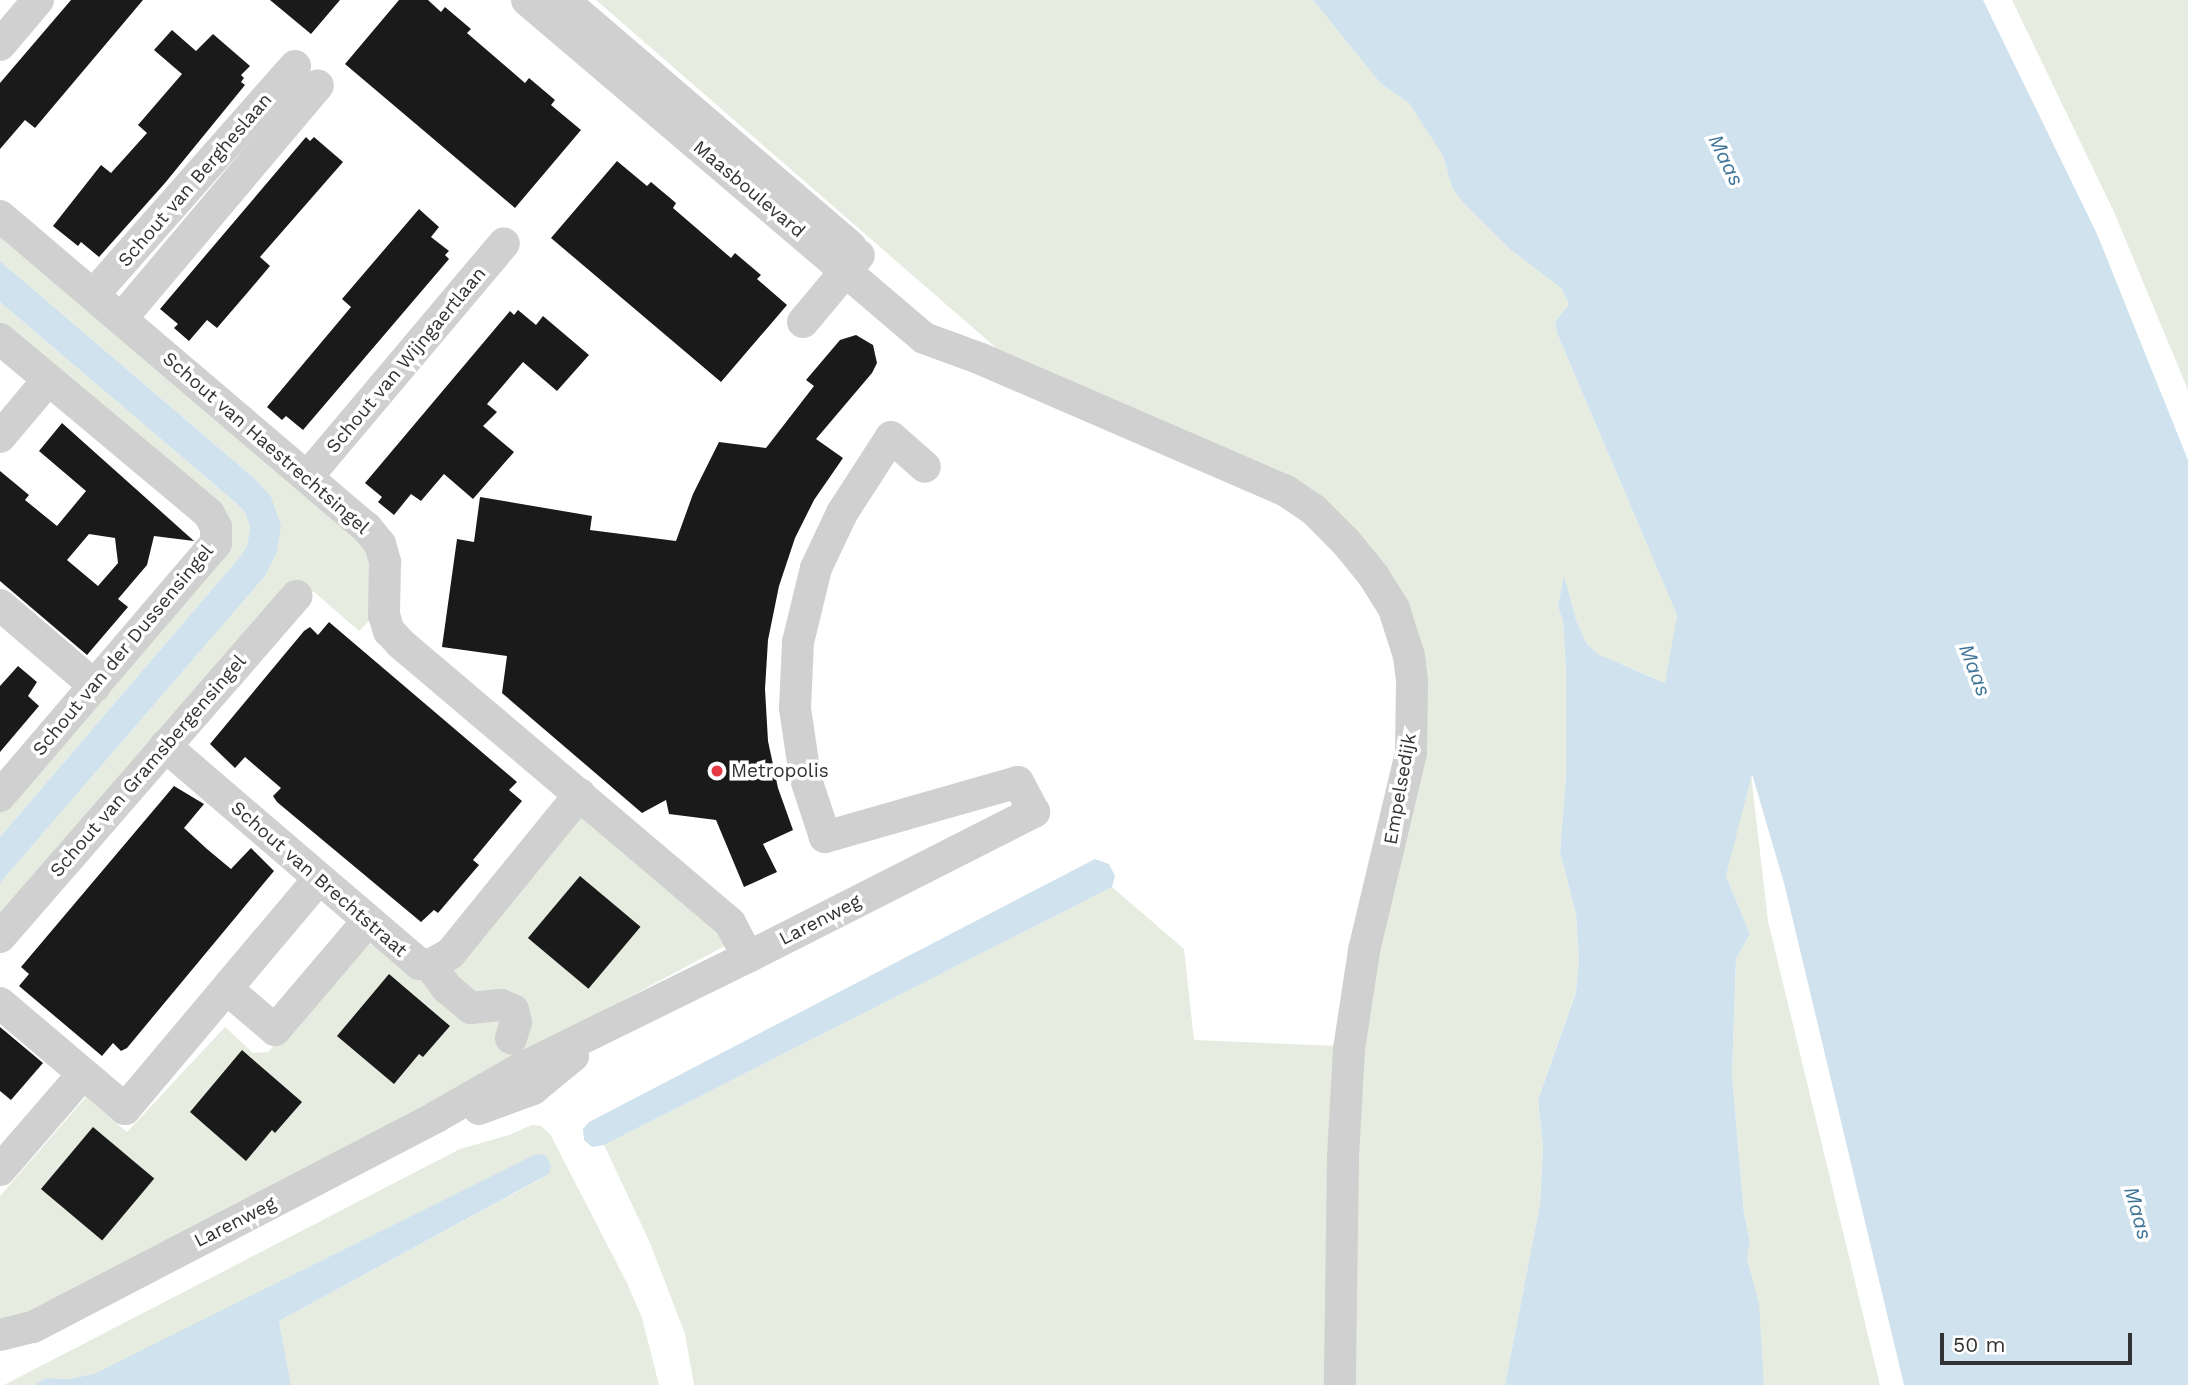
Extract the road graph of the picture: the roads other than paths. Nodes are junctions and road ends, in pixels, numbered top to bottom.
1 (38, 0) edge
2 (527, 0) edge
3 (563, 0) edge
4 (0, 45) edge
5 (0, 216) edge
6 (504, 243) dead end
7 (852, 263) junction
8 (94, 294) junction
9 (122, 318) junction
10 (803, 322) dead end
11 (0, 339) edge
12 (48, 380) junction
13 (1051, 389) joint
14 (0, 437) edge
15 (925, 467) dead end
16 (307, 476) junction
17 (296, 596) dead end
18 (0, 605) edge
19 (95, 686) junction
20 (165, 746) junction
21 (580, 794) junction
22 (0, 796) edge
23 (319, 879) junction
24 (368, 922) junction
25 (0, 937) edge
26 (748, 957) junction
27 (430, 965) junction
28 (227, 989) junction
29 (0, 1003) edge
30 (511, 1038) dead end
31 (83, 1074) junction
32 (0, 1170) edge
33 (33, 1327) junction
34 (0, 1335) edge
35 (0, 1355) edge
36 (1340, 1385) edge

1 - 4 street
2 - 7 street, Maasboulevard
3 - 7 street, Maasboulevard
5 - 8 street, Schout van Haestrechtsingel
6 - 16 street, Schout van Wijngaertlaan
7 - 10 street
7 - 13 street, Maasboulevard
8 - 9 street, Schout van Haestrechtsingel
8 - 9 street, Schout van Bergheslaan
9 - 16 street, Schout van Haestrechtsingel
11 - 12 street, Schout van der Dussensingel
12 - 14 street
12 - 19 street, Schout van der Dussensingel
13 - 36 street, Empelsedijk
15 - 26 street, Larenweg
16 - 21 street, Schout van Haestrechtsingel
17 - 20 street, Schout van Gramsbergensingel
18 - 19 street
19 - 22 street, Schout van der Dussensingel
20 - 23 street, Schout van Brechtstraat
20 - 25 street, Schout van Gramsbergensingel
21 - 26 street, Schout van Haestrechtsingel
21 - 27 street, Schout van Brechtstraat
23 - 24 street, Schout van Brechtstraat
23 - 28 street
24 - 27 street, Schout van Brechtstraat
24 - 28 street
26 - 33 street, Larenweg
27 - 30 street
28 - 31 street
29 - 31 street
31 - 32 street
33 - 34 street, Larenweg
33 - 35 street, Larenweg

